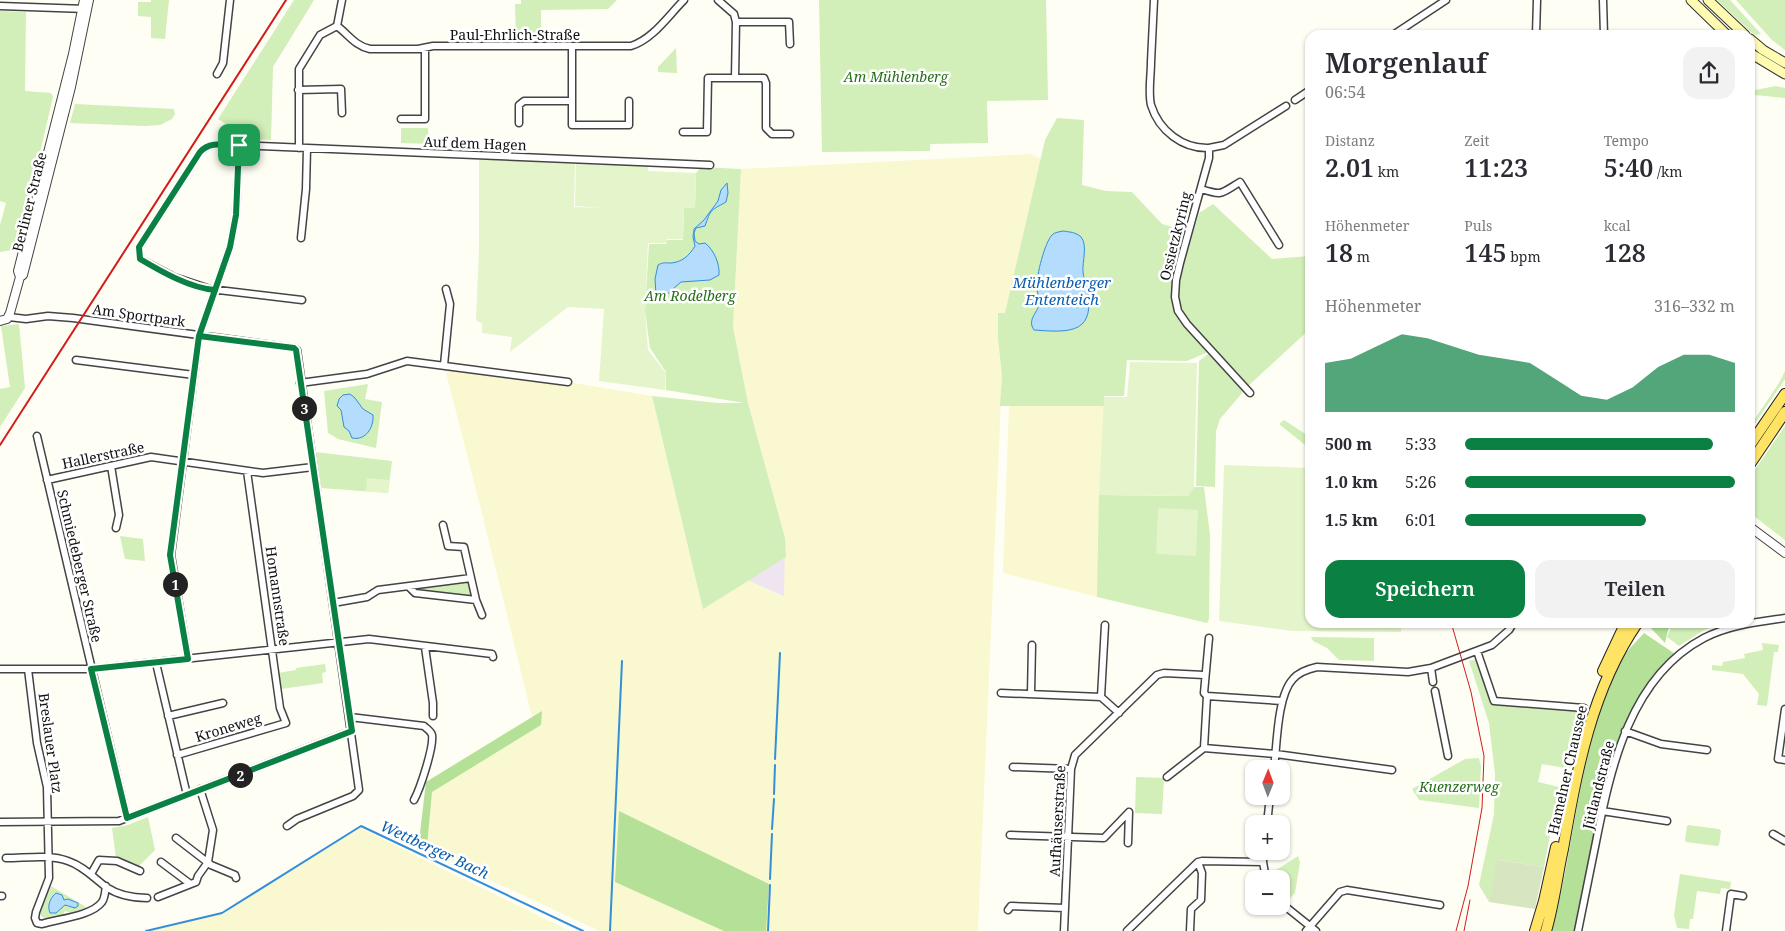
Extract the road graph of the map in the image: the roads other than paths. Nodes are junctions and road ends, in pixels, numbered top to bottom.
1 (84, 0) edge
2 (89, 0) edge
3 (230, 0) edge
4 (342, 0) edge
5 (684, 0) edge
6 (718, 0) edge
7 (1154, 0) edge
8 (1446, 0) edge
9 (1537, 0) edge
10 (1603, 0) edge
11 (1691, 0) edge
12 (1708, 0) edge
13 (27, 3) edge
14 (0, 6) edge
15 (85, 9) junction
16 (736, 22) junction
17 (336, 26) junction
18 (1401, 30) edge
19 (1536, 30) edge
20 (1604, 30) edge
21 (1722, 30) edge
22 (1741, 30) edge
23 (1755, 43) edge
24 (790, 44) dead end
25 (572, 47) junction
26 (425, 48) junction
27 (1755, 56) edge
28 (1785, 63) edge
29 (217, 74) dead end
30 (1785, 74) edge
31 (735, 78) junction
32 (298, 90) junction
33 (1305, 93) edge
34 (1295, 100) dead end
35 (572, 101) junction
36 (629, 101) dead end
37 (1286, 106) dead end
38 (342, 113) dead end
39 (401, 119) dead end
40 (519, 123) dead end
41 (683, 132) dead end
42 (790, 134) dead end
43 (239, 145) junction
44 (299, 148) junction
45 (308, 148) junction
46 (1209, 148) junction
47 (710, 165) dead end
48 (1201, 189) junction
49 (301, 238) dead end
50 (1279, 244) dead end
51 (446, 288) dead end
52 (215, 290) junction
53 (302, 300) dead end
54 (9, 317) junction
55 (0, 322) edge
56 (199, 336) junction
57 (76, 360) dead end
58 (444, 365) junction
59 (194, 375) junction
60 (568, 382) dead end
61 (300, 383) junction
62 (1250, 393) dead end
63 (1785, 394) edge
64 (1785, 412) edge
65 (37, 436) dead end
66 (1755, 438) edge
67 (1755, 457) edge
68 (182, 461) junction
69 (111, 466) junction
70 (313, 467) junction
71 (247, 471) junction
72 (47, 480) junction
73 (444, 525) dead end
74 (116, 528) dead end
75 (1755, 531) edge
76 (1755, 538) edge
77 (1785, 553) edge
78 (1785, 559) edge
79 (471, 578) junction
80 (409, 587) junction
81 (476, 600) junction
82 (333, 603) junction
83 (482, 615) dead end
84 (1785, 618) edge
85 (1755, 623) edge
86 (1105, 625) dead end
87 (1510, 628) edge
88 (1623, 628) edge
89 (1635, 628) edge
90 (1730, 628) edge
91 (1209, 638) dead end
92 (338, 642) junction
93 (1032, 644) dead end
94 (425, 647) junction
95 (273, 649) junction
96 (1477, 651) junction
97 (493, 657) dead end
98 (188, 659) junction
99 (156, 663) junction
100 (1431, 668) junction
101 (0, 669) edge
102 (28, 669) junction
103 (91, 669) junction
104 (1204, 675) junction
105 (1433, 682) dead end
106 (1435, 691) dead end
107 (1001, 693) dead end
108 (1031, 694) junction
109 (1207, 696) junction
110 (1101, 697) junction
111 (1282, 701) junction
112 (222, 703) dead end
113 (1584, 708) dead end
114 (1785, 709) edge
115 (1119, 712) junction
116 (168, 716) junction
117 (433, 716) dead end
118 (350, 717) junction
119 (286, 723) joint
120 (352, 731) junction
121 (1625, 731) junction
122 (1204, 748) junction
123 (1707, 750) dead end
124 (1276, 754) junction
125 (177, 755) junction
126 (1448, 756) dead end
127 (1275, 760) edge
128 (1785, 760) edge
129 (1013, 767) dead end
130 (1071, 769) junction
131 (1392, 770) dead end
132 (1168, 777) dead end
133 (200, 790) junction
134 (186, 795) junction
135 (414, 800) dead end
136 (1602, 811) junction
137 (127, 818) junction
138 (1666, 821) dead end
139 (0, 822) edge
140 (47, 822) junction
141 (287, 826) dead end
142 (1010, 834) dead end
143 (1773, 834) dead end
144 (1068, 837) junction
145 (176, 838) dead end
146 (1785, 841) edge
147 (1128, 843) dead end
148 (48, 857) junction
149 (6, 858) dead end
150 (161, 862) dead end
151 (208, 862) junction
152 (1198, 862) junction
153 (1263, 862) joint
154 (1264, 870) edge
155 (140, 871) dead end
156 (92, 874) junction
157 (236, 878) dead end
158 (189, 883) junction
159 (106, 886) junction
160 (1744, 896) dead end
161 (158, 897) dead end
162 (146, 898) dead end
163 (1440, 905) dead end
164 (1065, 908) junction
165 (1008, 910) dead end
166 (1290, 911) edge
167 (1311, 930) edge
168 (1064, 931) edge
169 (1127, 931) edge
170 (1190, 931) edge
171 (1535, 931) edge
172 (1546, 931) edge
173 (1578, 931) edge
174 (1726, 931) edge

1 - 15 street, Berliner Straße
2 - 15 street, Berliner Straße
3 - 29 street
4 - 17 street
5 - 25 street, Paul-Ehrlich-Straße
6 - 16 street
7 - 46 street
8 - 18 street
9 - 19 street
10 - 20 street
11 - 21 main road
12 - 22 main road
13 - 14 street
13 - 15 street
15 - 54 street, Berliner Straße
16 - 24 street
16 - 31 street
17 - 26 street, Paul-Ehrlich-Straße
17 - 32 street
23 - 28 main road
25 - 26 street, Paul-Ehrlich-Straße
25 - 35 street
26 - 39 street
27 - 30 main road
31 - 41 street
31 - 42 street
32 - 38 street
32 - 44 street
33 - 34 street
35 - 36 street
35 - 40 street
37 - 46 street
43 - 44 street, Auf dem Hagen
43 - 52 street
43 - 52 street, Auf dem Hagen
44 - 45 street, Auf dem Hagen
45 - 47 street, Auf dem Hagen
45 - 49 street
46 - 48 street, Ossietzkyring
48 - 50 street
48 - 62 street, Ossietzkyring
51 - 58 street
52 - 53 street
52 - 56 street
54 - 55 street
54 - 56 street, Am Sportpark
56 - 59 street
56 - 61 street, Am Sportpark
57 - 59 street
58 - 60 street
58 - 61 street
59 - 68 street
61 - 70 street
63 - 66 main road
64 - 67 main road
65 - 72 street, Schmiedeberger Straße
68 - 69 street, Hallerstraße
68 - 71 street, Hallerstraße
68 - 98 street
69 - 72 street, Hallerstraße
69 - 74 street
70 - 71 street, Hallerstraße
70 - 82 street
71 - 95 street, Homannstraße
72 - 103 street, Schmiedeberger Straße
73 - 79 street
75 - 77 street
76 - 78 street
79 - 80 street
79 - 81 street
80 - 81 street
80 - 82 street
81 - 83 street
82 - 92 street
84 - 85 street, Jütlandstraße
86 - 110 street
87 - 96 street
88 - 171 main road, Hamelner Chaussee
89 - 172 main road, Hamelner Chaussee
90 - 121 street, Jütlandstraße
91 - 104 street
92 - 94 street
92 - 95 street
92 - 118 street
93 - 108 street
94 - 97 street
94 - 117 street
95 - 98 street
95 - 119 street, Homannstraße
96 - 100 street
96 - 113 street
98 - 99 street
99 - 103 street
99 - 116 street
100 - 105 street
100 - 111 street
101 - 102 street
102 - 103 street
102 - 140 street, Breslauer Platz
103 - 137 street, Schmiedeberger Straße
104 - 109 street
104 - 115 street, Aufhäuserstraße
106 - 126 street
107 - 108 street
108 - 110 street
109 - 111 street
109 - 122 street
110 - 115 street
111 - 124 street
112 - 116 street
114 - 128 street
115 - 130 street, Aufhäuserstraße
116 - 125 street
118 - 120 street
118 - 135 street
119 - 125 street, Kroneweg
120 - 133 street
120 - 141 street
121 - 123 street
121 - 136 street, Jütlandstraße
122 - 124 street
122 - 132 street
124 - 127 street
124 - 131 street
125 - 134 street
129 - 130 street
130 - 144 street, Aufhäuserstraße
133 - 134 street
133 - 151 street
134 - 137 street
136 - 138 street
136 - 173 street, Jütlandstraße
137 - 140 street
139 - 140 street
140 - 148 street, Breslauer Platz
142 - 144 street
143 - 146 street
144 - 147 street
144 - 164 street, Aufhäuserstraße
145 - 151 street
148 - 149 street
148 - 156 street
148 - 159 street, Breslauer Platz
150 - 158 street
151 - 157 street
151 - 158 street
152 - 153 street
152 - 169 street
152 - 170 street
153 - 154 street
155 - 156 street
156 - 159 street
158 - 161 street
159 - 162 street
160 - 174 street
163 - 167 street
164 - 165 street
164 - 168 street, Aufhäuserstraße
166 - 167 street

